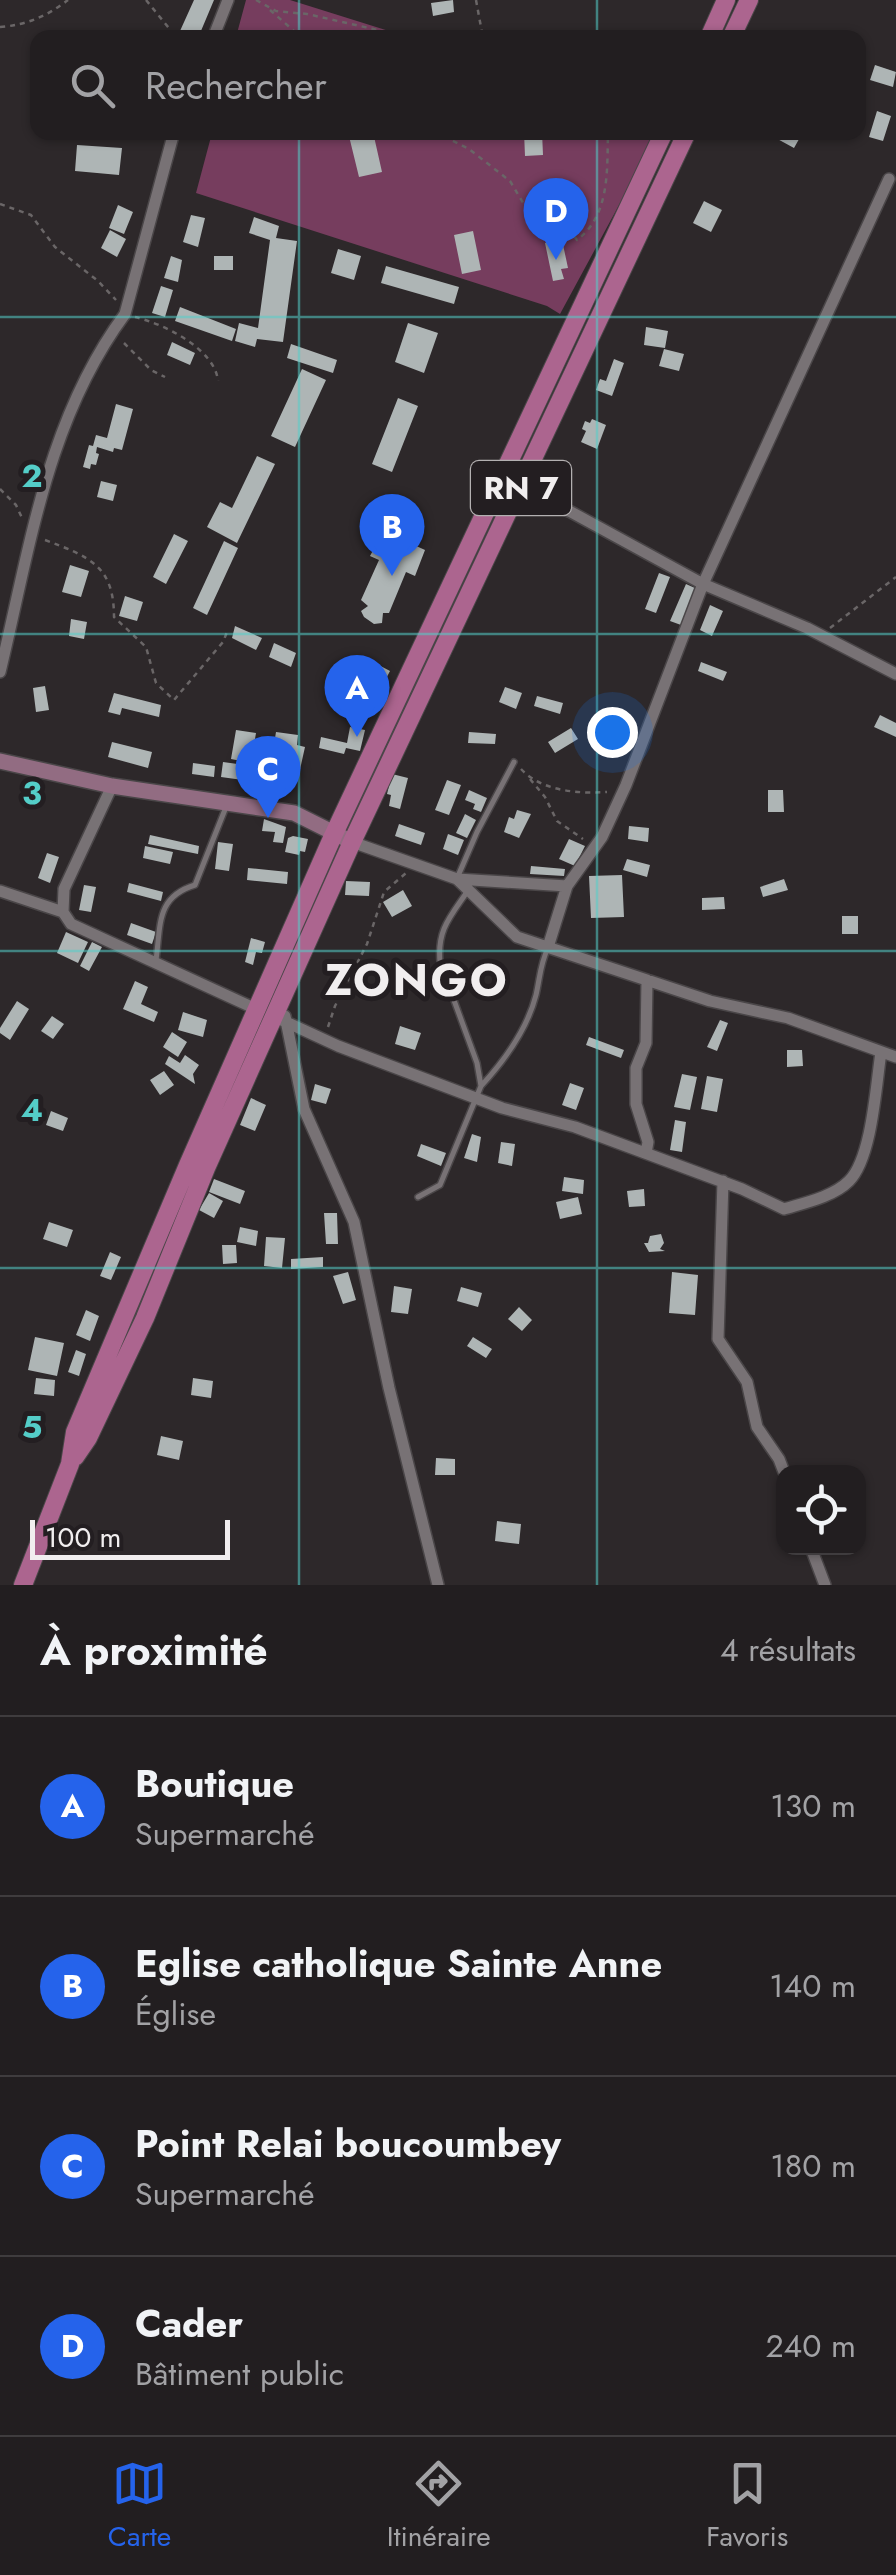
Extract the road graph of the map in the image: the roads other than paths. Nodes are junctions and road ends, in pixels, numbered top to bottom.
1 (228, 0) edge
2 (726, 0) edge
3 (749, 0) edge
4 (216, 30) edge
5 (712, 30) edge
6 (735, 30) edge
7 (172, 140) edge
8 (660, 140) edge
9 (683, 140) edge
10 (889, 179) dead end
11 (520, 490) junction
12 (703, 584) junction
13 (5, 623) edge
14 (0, 672) edge
15 (896, 674) edge
16 (0, 761) edge
17 (514, 762) road end
18 (112, 786) junction
19 (227, 803) junction
20 (343, 838) junction
21 (457, 879) junction
22 (566, 886) junction
23 (469, 890) junction
24 (0, 891) edge
25 (63, 912) junction
26 (548, 947) junction
27 (155, 963) junction
28 (647, 980) junction
29 (271, 1015) junction
30 (881, 1052) junction
31 (896, 1057) edge
32 (479, 1092) junction
33 (646, 1153) junction
34 (723, 1181) junction
35 (418, 1197) dead end
36 (782, 1465) edge
37 (814, 1555) edge
38 (23, 1585) edge
39 (438, 1585) edge
40 (825, 1585) edge

1 - 4 street
2 - 5 main road
3 - 6 main road
7 - 13 street
8 - 20 main road, RN 7
9 - 11 main road, RN 7
10 - 12 street
11 - 12 street
11 - 20 main road, RN 7
12 - 15 street
12 - 22 street
13 - 14 street
16 - 18 main road
17 - 21 lane
18 - 19 main road
18 - 25 street
19 - 20 main road
19 - 27 lane
20 - 21 street
20 - 29 main road, RN 7
20 - 29 main road, RN 7
21 - 22 street
21 - 23 street
22 - 26 street
23 - 26 street
23 - 32 lane
24 - 25 street
25 - 27 street
26 - 28 street
26 - 32 lane
27 - 29 street
28 - 30 street
28 - 33 street
29 - 32 street
29 - 38 main road, RN 7
29 - 39 street
30 - 31 street
30 - 34 street
32 - 33 street
32 - 35 lane
33 - 34 street
34 - 36 street
37 - 40 street

